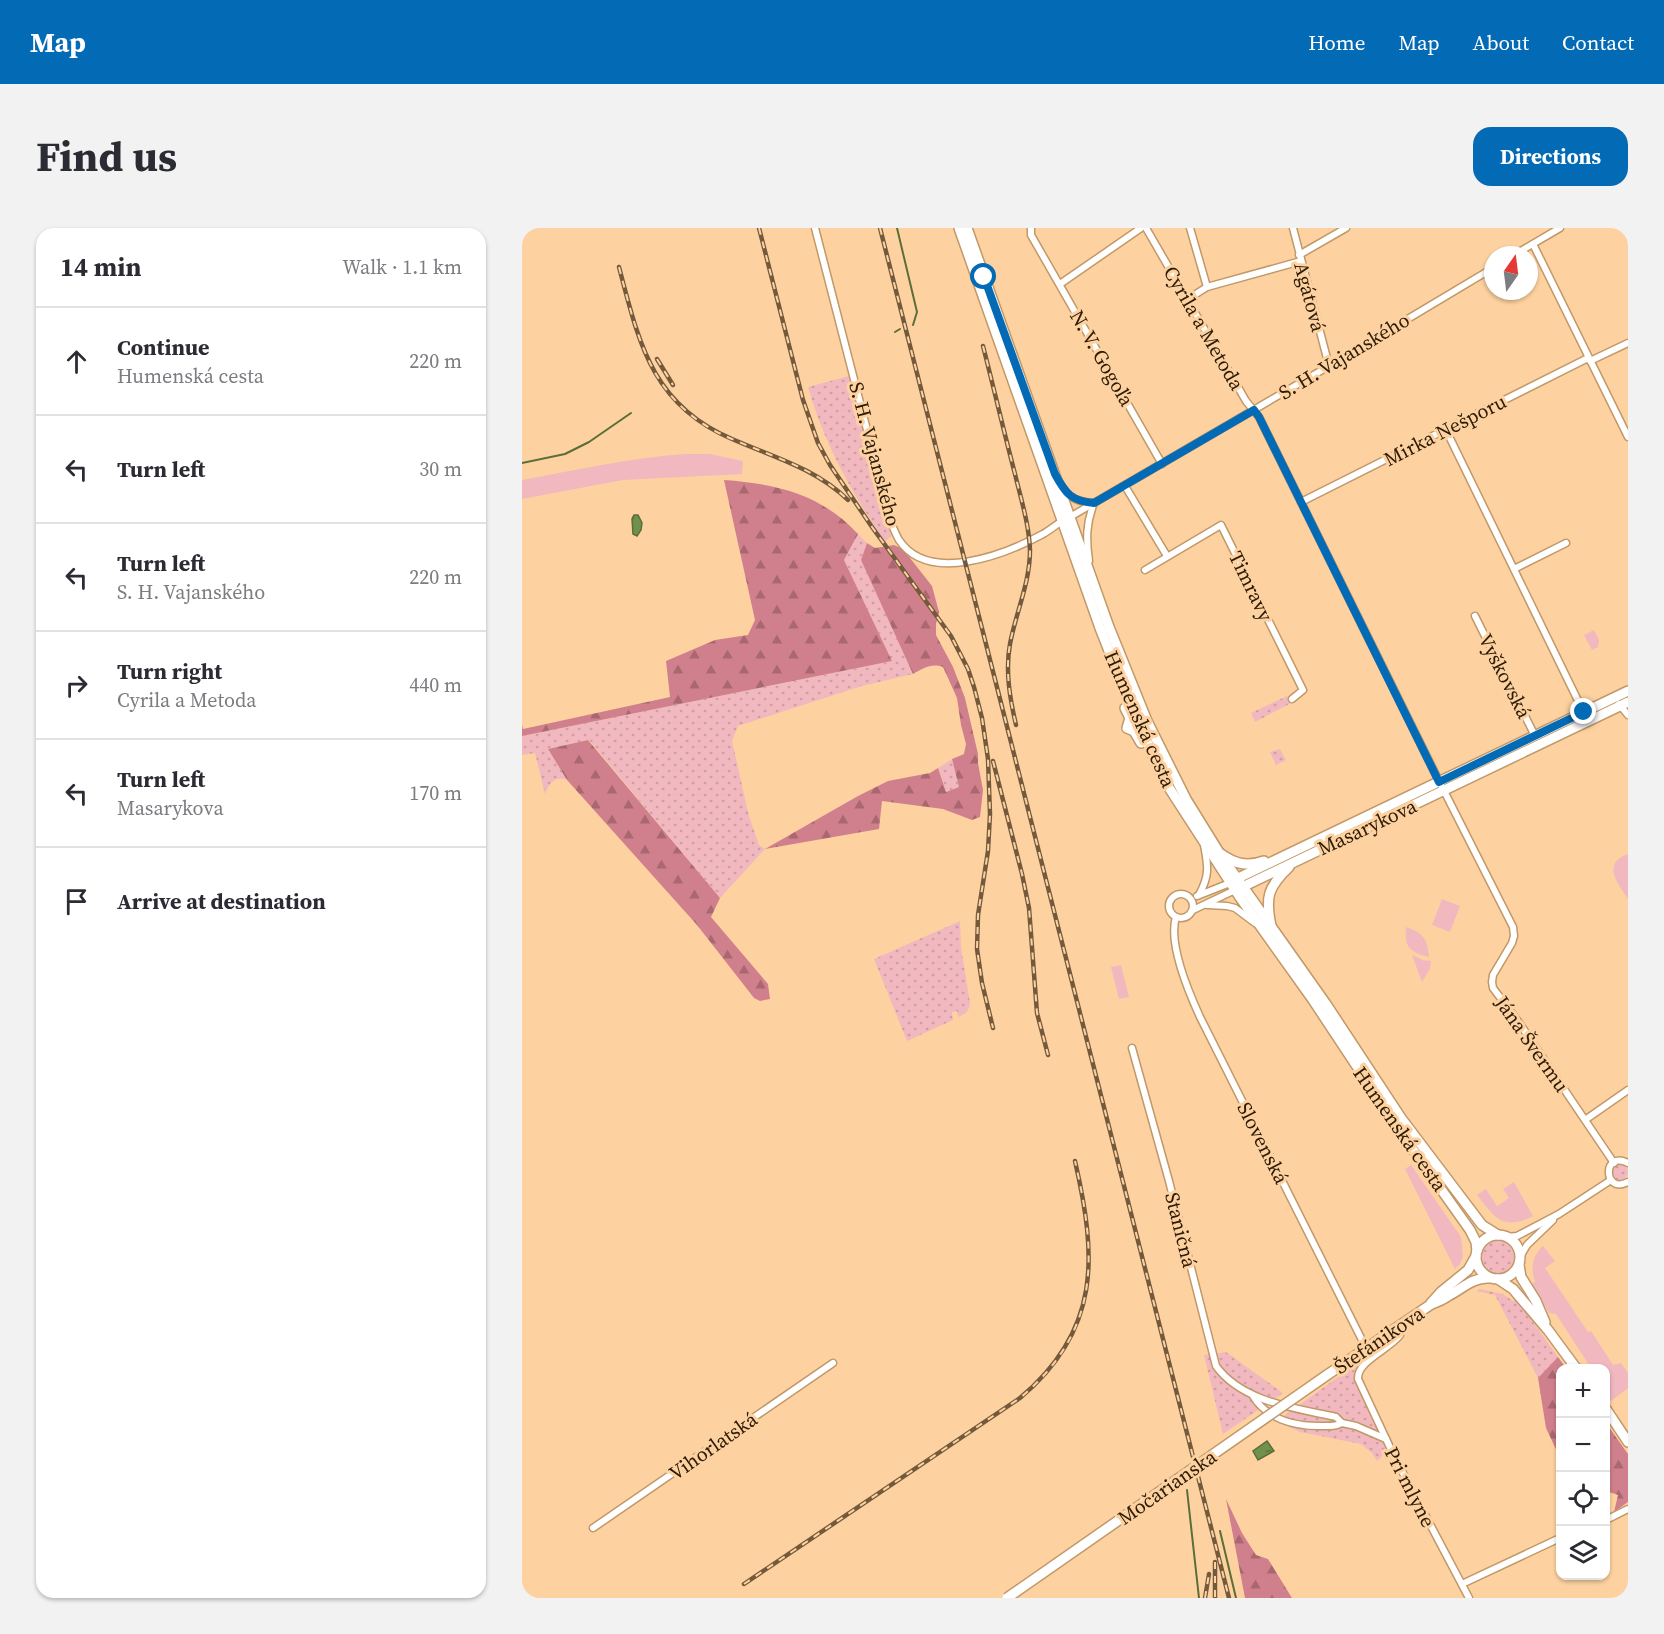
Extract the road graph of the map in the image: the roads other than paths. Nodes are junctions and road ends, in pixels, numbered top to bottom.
1 (815, 228) edge
2 (959, 228) edge
3 (967, 228) edge
4 (1031, 228) edge
5 (1141, 228) edge
6 (1146, 228) edge
7 (1190, 228) edge
8 (1293, 228) edge
9 (1346, 228) edge
10 (1560, 228) edge
11 (1533, 244) junction
12 (1530, 246) edge
13 (1300, 258) junction
14 (1484, 273) edge
15 (1060, 284) junction
16 (1207, 287) junction
17 (1188, 298) junction
18 (1628, 343) edge
19 (1589, 359) junction
20 (1329, 366) junction
21 (1254, 410) junction
22 (1446, 430) junction
23 (1628, 437) edge
24 (1162, 464) junction
25 (1055, 474) junction
26 (1125, 486) junction
27 (1301, 502) junction
28 (1094, 503) junction
29 (1066, 519) junction
30 (1566, 543) dead end
31 (1167, 556) junction
32 (1514, 569) junction
33 (1145, 570) dead end
34 (1092, 580) junction
35 (1474, 616) dead end
36 (1628, 691) edge
37 (1292, 699) dead end
38 (1621, 702) edge
39 (1628, 715) edge
40 (1586, 717) junction
41 (1535, 736) junction
42 (1510, 753) junction
43 (1442, 786) junction
44 (1203, 841) junction
45 (1220, 854) junction
46 (1286, 855) junction
47 (1297, 860) junction
48 (1237, 884) junction
49 (1199, 895) junction
50 (1189, 898) junction
51 (1207, 904) junction
52 (1193, 910) junction
53 (1176, 917) junction
54 (1266, 927) junction
55 (1132, 1048) dead end
56 (1625, 1092) edge
57 (1628, 1101) edge
58 (1585, 1120) junction
59 (1614, 1162) junction
60 (1628, 1163) edge
61 (1611, 1179) junction
62 (1628, 1182) edge
63 (1559, 1214) junction
64 (1502, 1236) junction
65 (1476, 1253) junction
66 (1519, 1261) junction
67 (1494, 1279) junction
68 (1430, 1305) junction
69 (1395, 1329) junction
70 (1548, 1330) junction
71 (1366, 1348) junction
72 (833, 1362) dead end
73 (1573, 1364) edge
74 (1327, 1375) joint
75 (1253, 1396) junction
76 (1610, 1416) edge
77 (1342, 1423) junction
78 (1386, 1439) junction
79 (1628, 1442) edge
80 (1628, 1509) edge
81 (1610, 1518) edge
82 (593, 1528) dead end
83 (1556, 1540) edge
84 (1462, 1584) junction
85 (1006, 1598) edge
86 (1469, 1598) edge

1 - 29 street, S. H. Vajanského
2 - 29 main road, Humenská cesta
3 - 25 main road, Humenská cesta
4 - 15 street, N. V. Gogoľa
5 - 15 street
6 - 17 street, Cyrila a Metoda
7 - 16 street, Cyrila a Metoda
8 - 13 street, Agátová
9 - 13 street
10 - 11 street
11 - 12 street
11 - 19 street
13 - 16 street
13 - 20 street, Agátová
14 - 20 street, S. H. Vajanského
15 - 24 street, N. V. Gogoľa
16 - 17 street
17 - 21 street, Cyrila a Metoda
18 - 19 street, Mirka Nešporu
19 - 22 street, Mirka Nešporu
19 - 23 street
20 - 21 street, S. H. Vajanského
21 - 24 street, S. H. Vajanského
21 - 27 street, Cyrila a Metoda
22 - 27 street, Mirka Nešporu
22 - 32 street
24 - 26 street, S. H. Vajanského
25 - 28 street
25 - 29 main road, Humenská cesta
26 - 28 street, S. H. Vajanského
26 - 31 street
27 - 43 street, Cyrila a Metoda
28 - 29 street, S. H. Vajanského
28 - 34 street
29 - 34 main road, Humenská cesta
29 - 44 main road, Humenská cesta
30 - 32 street
31 - 33 street, Timravy
31 - 37 street, Timravy
32 - 40 street
34 - 45 main road, Humenská cesta
35 - 41 street, Vyškovská
36 - 38 main road, Masarykova
38 - 39 street
38 - 40 main road, Masarykova
40 - 41 main road, Masarykova
40 - 42 main road, Masarykova
41 - 42 main road, Masarykova
42 - 43 main road, Masarykova
43 - 46 main road, Masarykova
43 - 47 main road, Masarykova
43 - 58 street, Jána Švermu
44 - 48 main road, Humenská cesta
44 - 49 street
45 - 46 main road
45 - 48 main road, Humenská cesta
46 - 48 main road, Masarykova
47 - 48 main road, Masarykova
47 - 54 main road
48 - 49 street
48 - 51 street
48 - 54 main road, Humenská cesta
49 - 50 street
50 - 52 street
50 - 53 street
51 - 52 street
51 - 54 street
52 - 53 street
53 - 71 street, Slovenská
54 - 64 main road, Humenská cesta
54 - 65 main road, Humenská cesta
55 - 75 street, Staničná
56 - 57 street
56 - 58 street
58 - 59 street, Jána Švermu
59 - 60 street
59 - 61 street
61 - 62 street
61 - 63 street
63 - 64 street
63 - 66 street
64 - 65 main road
64 - 66 main road
65 - 67 main road
65 - 68 main road
66 - 67 main road
66 - 70 main road
67 - 68 main road
67 - 70 main road
68 - 69 main road, Štefánikova
69 - 71 main road, Štefánikova
69 - 78 street, Pri mlyne
70 - 73 main road
71 - 74 main road, Štefánikova
72 - 82 street, Vihorlatská
74 - 85 main road, Močarianska, bridge
75 - 77 street, Staničná
75 - 77 street, Staničná
76 - 79 main road
77 - 78 street, Staničná
78 - 84 street, Pri mlyne
80 - 81 street
83 - 84 street
84 - 86 street, Pri mlyne

